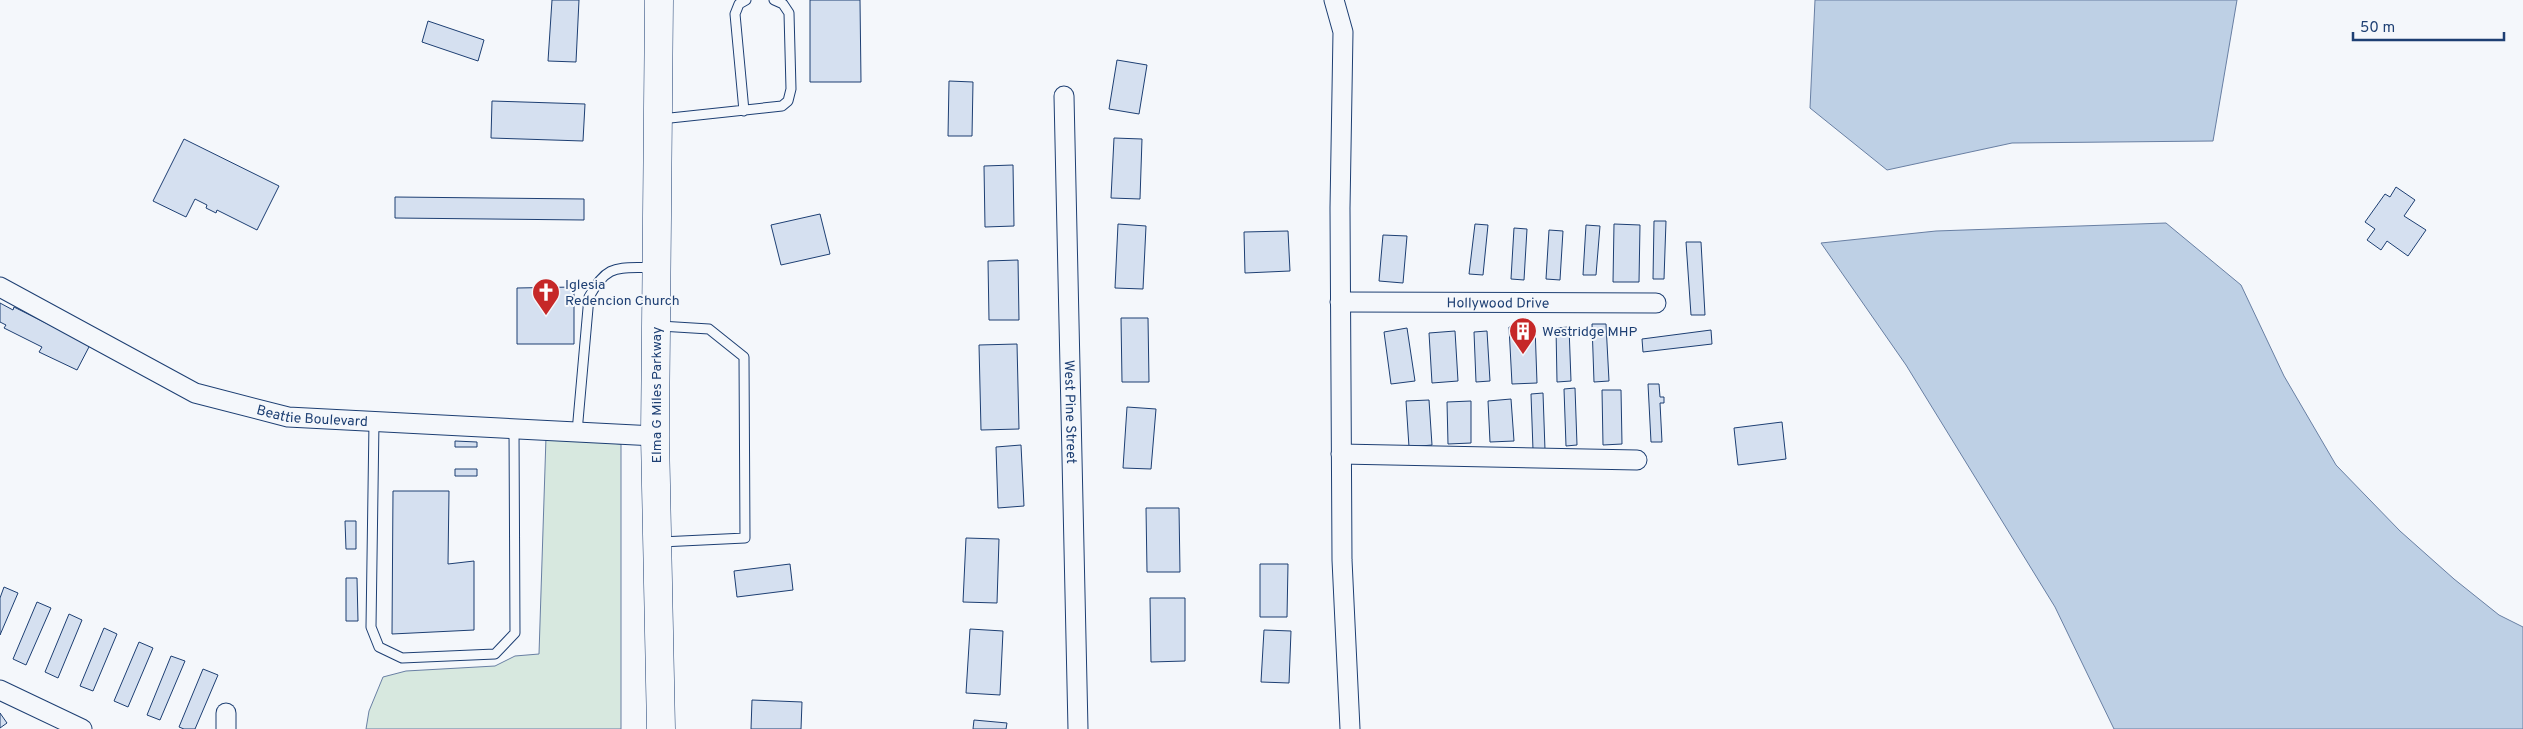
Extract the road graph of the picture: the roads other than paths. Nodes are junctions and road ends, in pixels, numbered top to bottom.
1 (659, 0) edge
2 (746, 0) edge
3 (774, 0) edge
4 (1334, 0) edge
5 (1064, 96) dead end
6 (744, 111) junction
7 (658, 119) junction
8 (657, 267) junction
9 (0, 287) edge
10 (1340, 302) junction
11 (1656, 303) dead end
12 (656, 326) junction
13 (374, 422) junction
14 (514, 429) junction
15 (577, 432) junction
16 (655, 436) junction
17 (1341, 454) junction
18 (1637, 460) dead end
19 (658, 542) junction
20 (0, 690) edge
21 (82, 729) edge
22 (661, 729) edge
23 (1078, 729) edge
24 (1350, 729) edge

1 - 7 main road, Elma G Miles Parkway
2 - 6 lane
3 - 6 lane
4 - 10 street
5 - 23 street, West Pine Street
6 - 7 lane
7 - 8 main road, Elma G Miles Parkway
8 - 12 main road, Elma G Miles Parkway
8 - 15 lane
9 - 13 street, Beattie Boulevard
10 - 11 street, Hollywood Drive
10 - 17 street
12 - 16 main road, Elma G Miles Parkway
12 - 19 lane
13 - 14 street, Beattie Boulevard
13 - 14 lane
14 - 15 street, Beattie Boulevard
15 - 16 street, Beattie Boulevard
16 - 19 main road, Elma G Miles Parkway
17 - 18 street
17 - 24 street
19 - 22 main road, Elma G Miles Parkway
20 - 21 street

